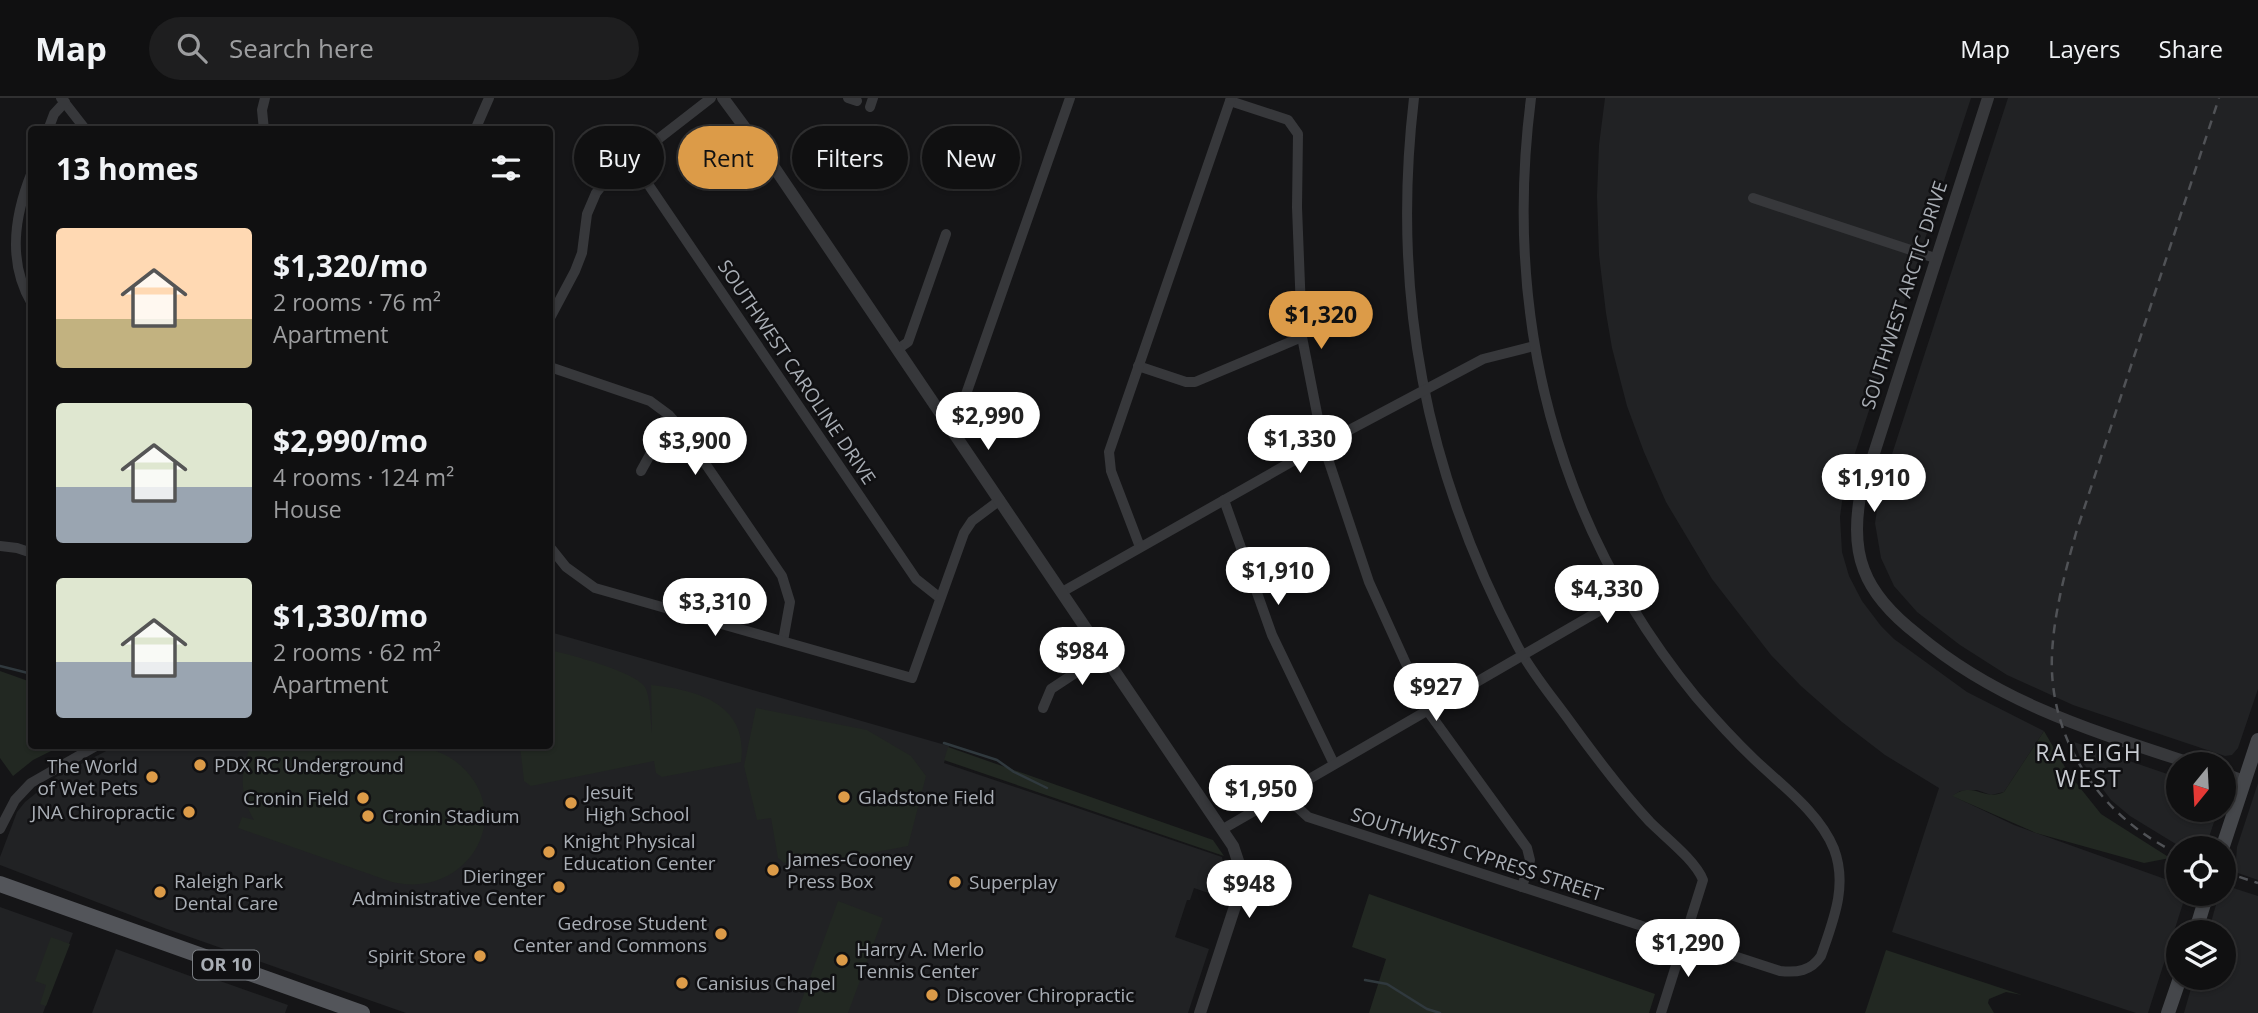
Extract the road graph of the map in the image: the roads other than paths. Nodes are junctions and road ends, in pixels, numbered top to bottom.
1 (265, 98) edge
2 (489, 98) edge
3 (712, 98) edge
4 (723, 98) edge
5 (1070, 98) edge
6 (1414, 98) edge
7 (1531, 98) edge
8 (1988, 98) edge
9 (63, 100) edge
10 (1230, 100) edge
11 (50, 126) edge
12 (83, 126) edge
13 (264, 126) edge
14 (477, 126) edge
15 (664, 134) edge
16 (28, 187) edge
17 (599, 189) edge
18 (651, 189) edge
19 (1753, 198) dead end
20 (946, 234) dead end
21 (1936, 258) junction
22 (28, 296) edge
23 (553, 312) edge
24 (1302, 337) junction
25 (1534, 346) junction
26 (898, 349) junction
27 (1138, 366) junction
28 (553, 368) edge
29 (1423, 391) junction
30 (951, 426) junction
31 (683, 431) junction
32 (1322, 444) junction
33 (641, 471) dead end
34 (1000, 500) junction
35 (1224, 500) junction
36 (0, 546) edge
37 (1140, 547) junction
38 (553, 551) edge
39 (28, 552) edge
40 (1062, 592) junction
41 (1625, 596) junction
42 (940, 598) junction
43 (783, 641) junction
44 (1104, 654) junction
45 (1523, 656) junction
46 (1043, 708) dead end
47 (1427, 710) junction
48 (2258, 740) edge
49 (91, 749) edge
50 (2166, 755) edge
51 (1334, 764) junction
52 (2236, 778) edge
53 (2244, 781) junction
54 (1283, 794) junction
55 (0, 829) edge
56 (1223, 829) junction
57 (2226, 836) edge
58 (0, 884) edge
59 (1522, 887) junction
60 (1685, 940) junction
61 (2176, 990) edge
62 (1661, 1011) edge
63 (362, 1013) edge
64 (1200, 1013) edge
65 (2168, 1013) edge

1 - 13 street
2 - 14 street
3 - 15 street
4 - 26 street
5 - 30 street
6 - 29 street
7 - 25 street
8 - 21 street, SOUTHWEST ARCTIC DRIVE
9 - 11 street
9 - 12 street
10 - 24 street
10 - 27 street
16 - 22 street
17 - 23 street
18 - 42 street, SOUTHWEST CAROLINE DRIVE
19 - 21 street
20 - 26 street
21 - 50 street, SOUTHWEST ARCTIC DRIVE
24 - 27 street
24 - 32 street
25 - 29 street
25 - 41 street
26 - 30 street
27 - 37 street
28 - 31 street
29 - 32 street
29 - 45 street
30 - 34 street
31 - 33 street
31 - 43 street
32 - 35 street
32 - 47 street
34 - 40 street
34 - 42 street
35 - 37 street
35 - 51 street
36 - 39 street
37 - 40 street
38 - 43 street
40 - 44 street
41 - 45 street
41 - 60 street, SOUTHWEST CYPRESS STREET
42 - 43 street
44 - 46 street
44 - 56 street
45 - 47 street
45 - 60 street
47 - 51 street
47 - 59 street
48 - 53 main road
49 - 55 street
51 - 54 street
52 - 53 street
53 - 57 main road
54 - 56 street
54 - 59 street, SOUTHWEST CYPRESS STREET
56 - 64 street
58 - 63 main road, OR 10
59 - 60 street, SOUTHWEST CYPRESS STREET
60 - 62 street
61 - 65 main road

